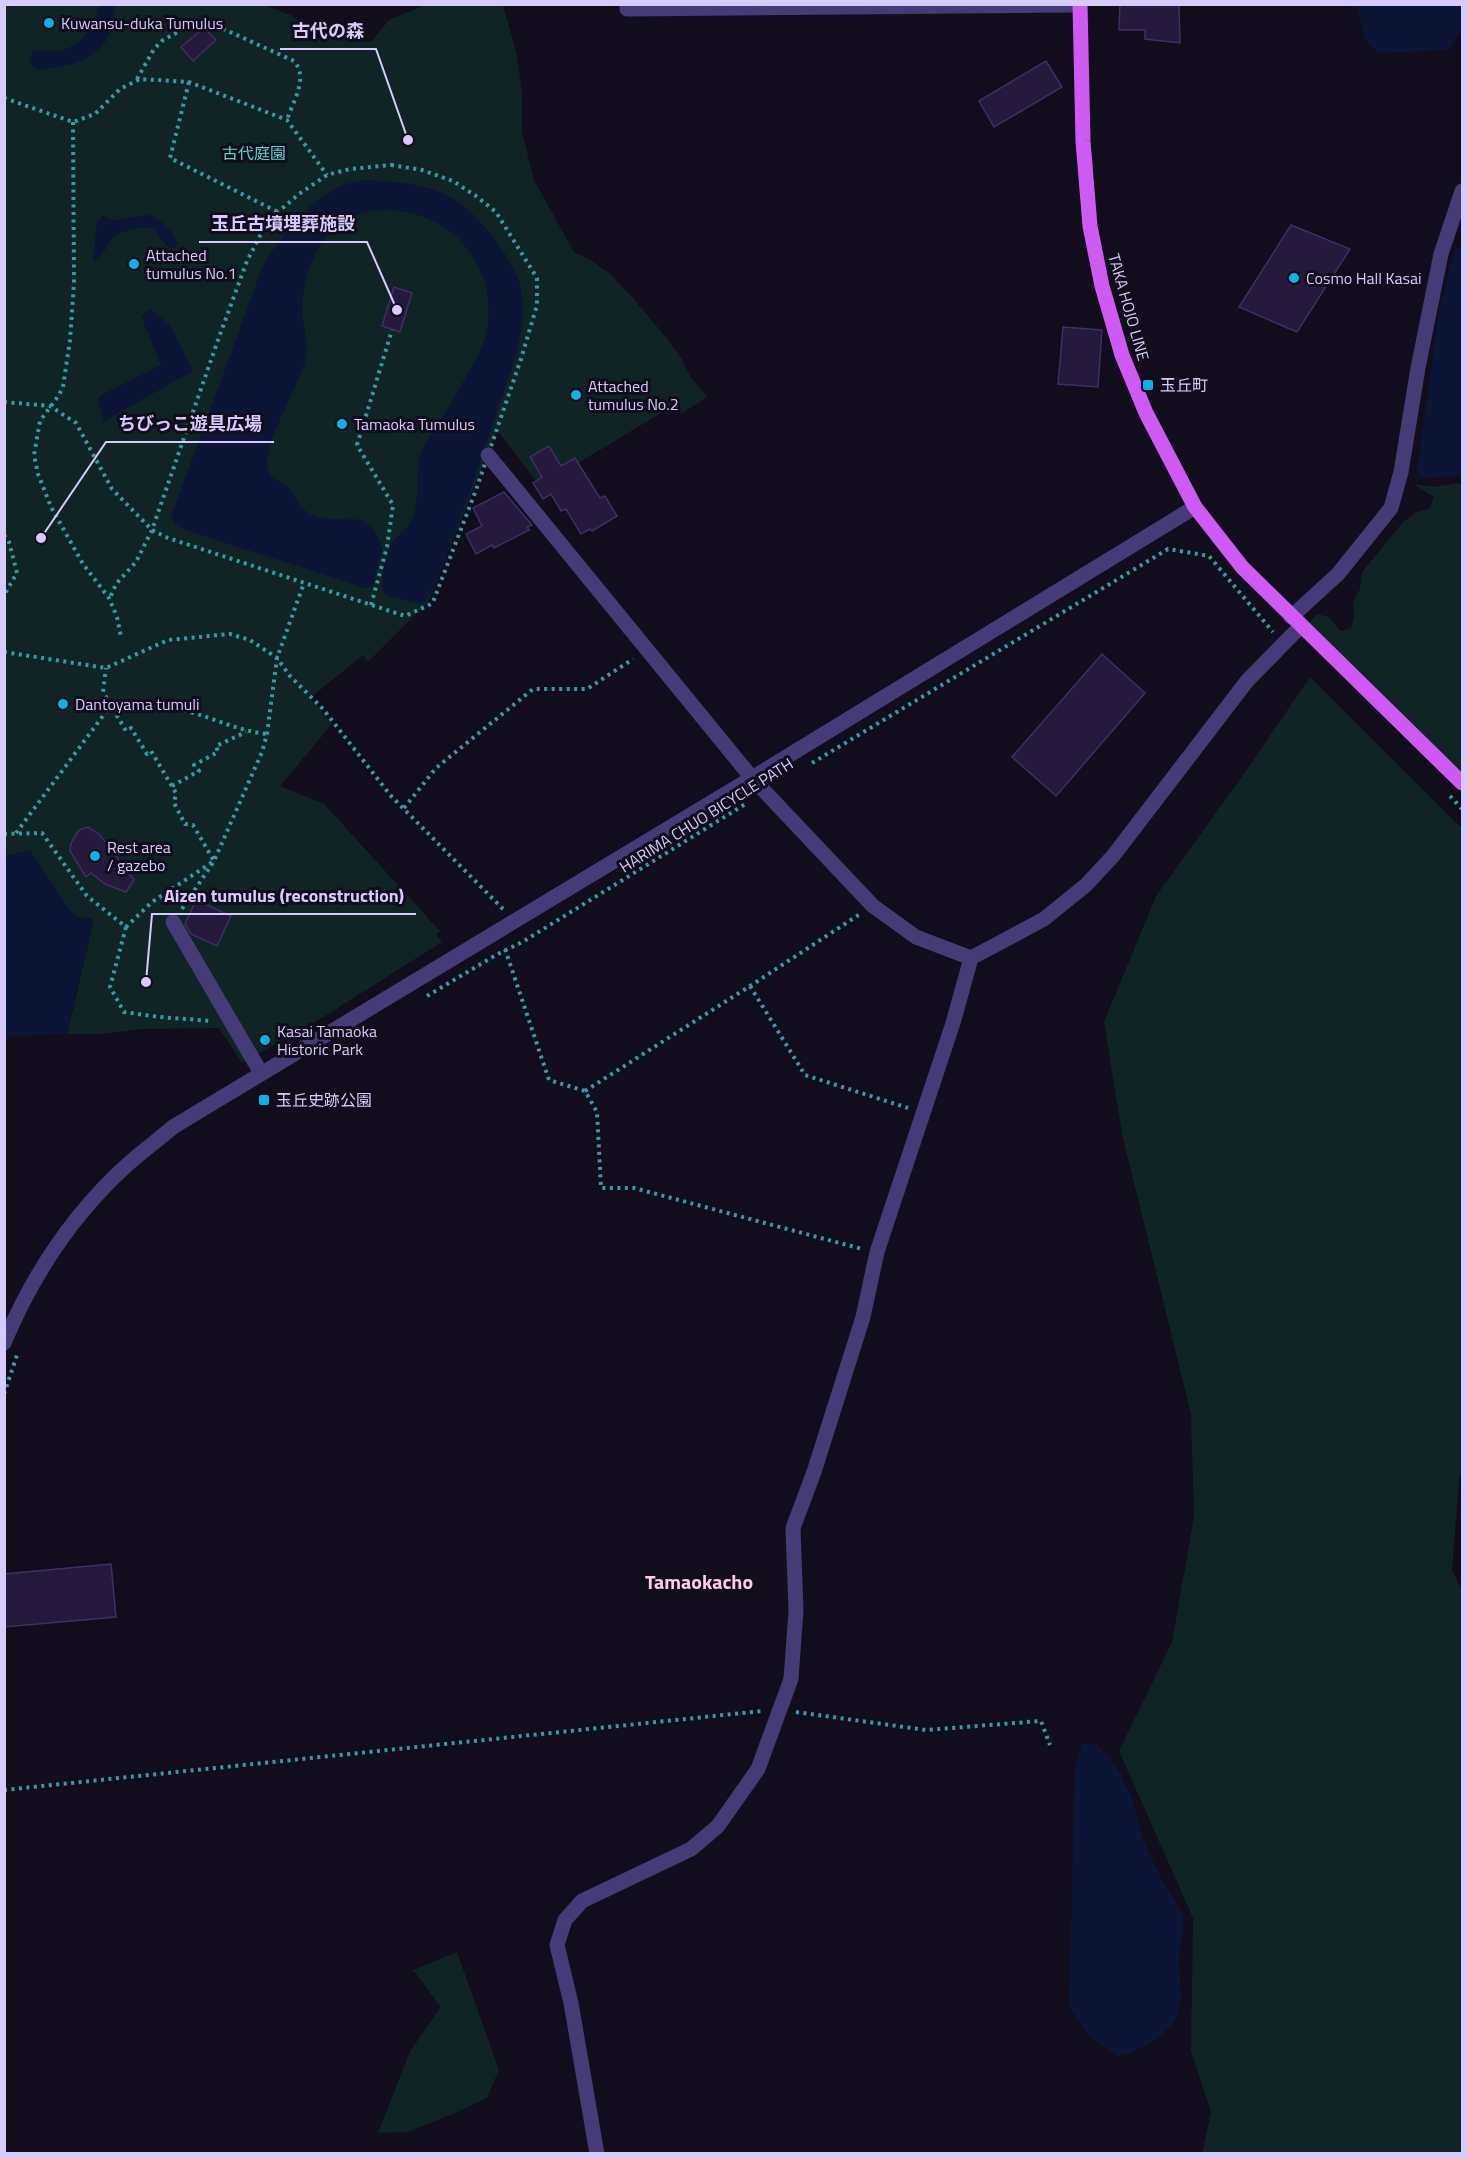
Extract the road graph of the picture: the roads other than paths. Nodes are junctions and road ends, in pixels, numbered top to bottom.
1 (627, 4) edge
2 (1080, 5) edge
3 (768, 6) edge
4 (911, 6) edge
5 (1462, 190) edge
6 (488, 455) road end
7 (1195, 507) junction
8 (1296, 621) junction
9 (752, 778) junction
10 (1462, 783) edge
11 (173, 922) road end
12 (971, 958) junction
13 (261, 1072) junction
14 (4, 1343) edge
15 (597, 2154) edge

1 - 3 street
2 - 4 street
2 - 7 main road, TAKA HOJO LINE
3 - 4 street
5 - 8 street
6 - 9 street
7 - 8 main road, TAKA HOJO LINE
7 - 9 street
8 - 10 main road, TAKA HOJO LINE
8 - 12 street
9 - 12 street
9 - 13 street
11 - 13 street
12 - 15 street
13 - 14 street

